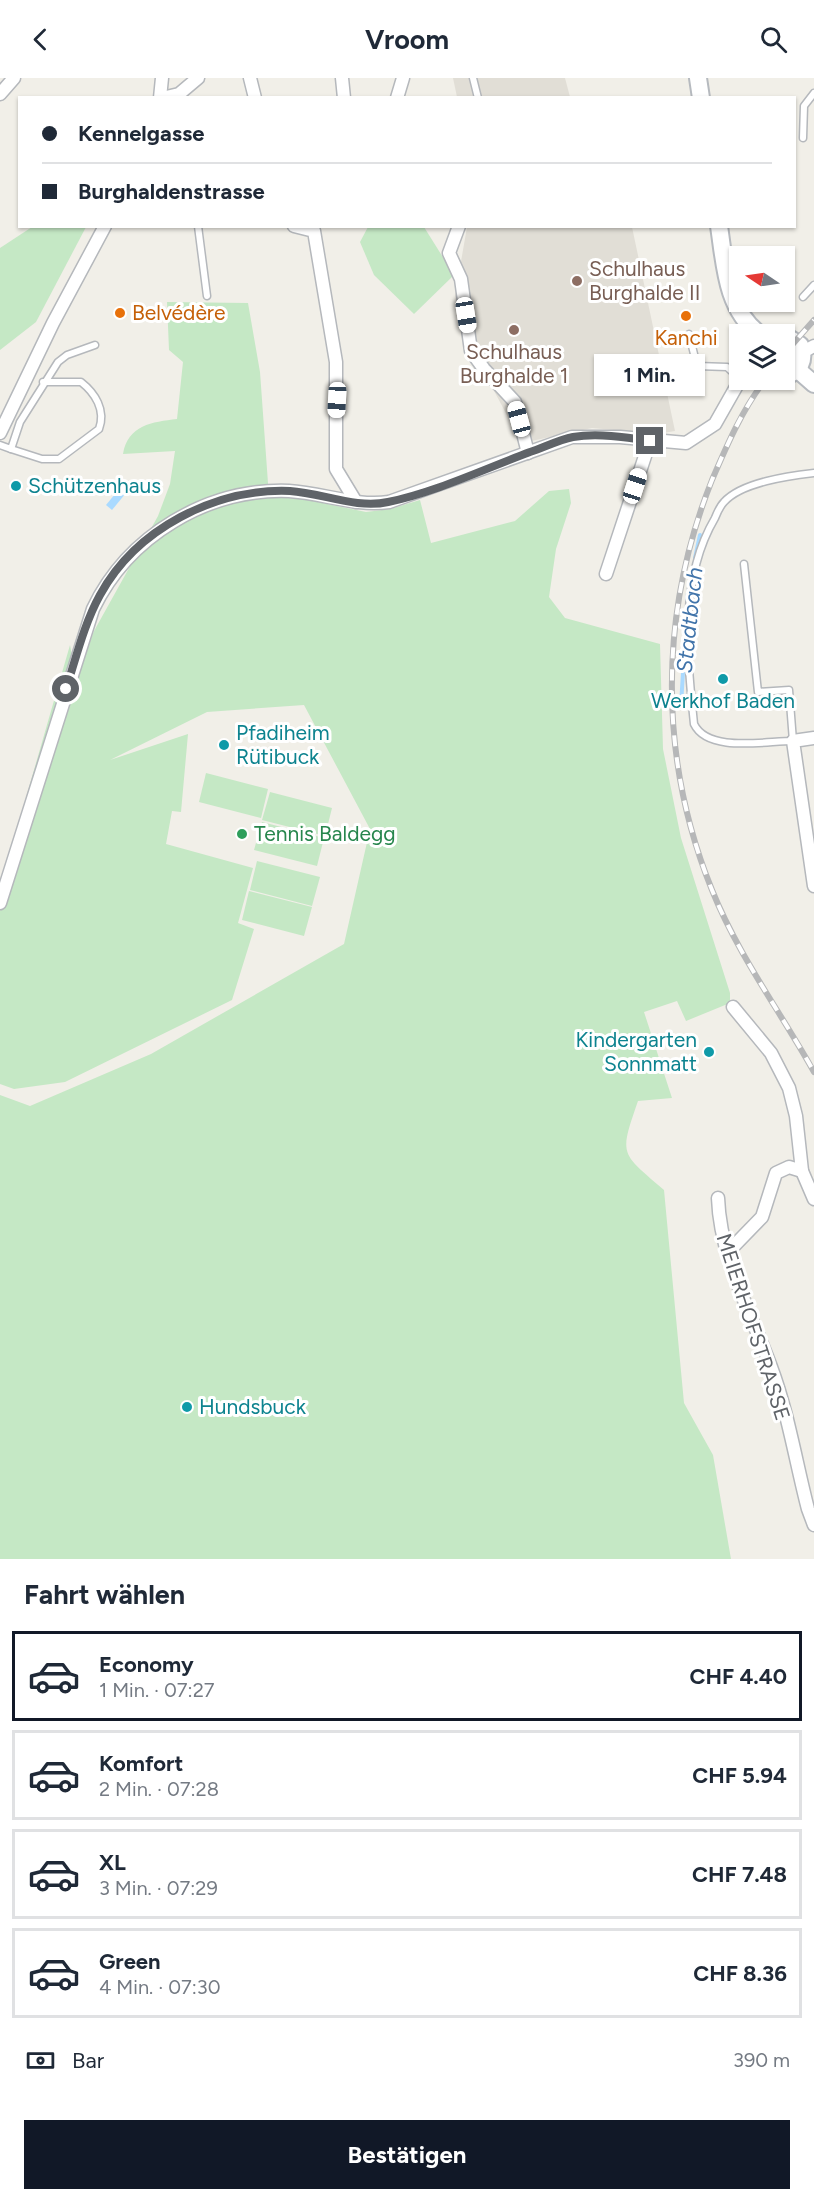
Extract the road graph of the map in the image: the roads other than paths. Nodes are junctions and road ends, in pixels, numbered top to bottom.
1 (15, 78) edge
2 (162, 78) edge
3 (198, 78) edge
4 (250, 78) edge
5 (342, 78) edge
6 (403, 78) edge
7 (473, 78) edge
8 (698, 78) edge
9 (814, 93) edge
10 (0, 94) edge
11 (161, 96) edge
12 (170, 96) edge
13 (254, 96) edge
14 (344, 96) edge
15 (398, 96) edge
16 (478, 96) edge
17 (700, 96) edge
18 (803, 138) dead end
19 (104, 228) edge
20 (198, 228) edge
21 (458, 228) edge
22 (719, 228) edge
23 (317, 229) edge
24 (814, 285) edge
25 (207, 296) dead end
26 (803, 297) dead end
27 (748, 324) edge
28 (689, 334) dead end
29 (795, 340) edge
30 (95, 345) dead end
31 (808, 349) edge
32 (696, 366) junction
33 (795, 367) edge
34 (729, 368) edge
35 (683, 369) dead end
36 (795, 375) edge
37 (43, 382) junction
38 (814, 384) edge
39 (734, 390) edge
40 (0, 433) edge
41 (650, 441) junction
42 (0, 445) edge
43 (11, 449) junction
44 (528, 453) junction
45 (814, 473) edge
46 (356, 502) junction
47 (744, 564) dead end
48 (606, 574) dead end
49 (814, 738) edge
50 (793, 741) junction
51 (814, 886) edge
52 (0, 903) edge
53 (733, 1007) dead end
54 (802, 1171) junction
55 (718, 1198) dead end
56 (814, 1200) edge
57 (728, 1252) junction
58 (814, 1525) edge

1 - 10 street
2 - 11 street
3 - 12 street
4 - 13 street
5 - 14 street
6 - 15 street
7 - 16 lane
8 - 17 main road
9 - 18 lane
19 - 40 street
20 - 25 lane
21 - 44 street
22 - 27 main road
23 - 46 street
24 - 26 lane
28 - 32 lane
29 - 31 main road
30 - 37 lane
31 - 33 main road
32 - 34 lane
32 - 35 lane
36 - 38 main road
37 - 43 lane
37 - 43 lane
39 - 41 street
41 - 44 street
41 - 48 street
42 - 43 lane
44 - 46 street
45 - 50 lane
46 - 52 street
47 - 50 lane
49 - 50 street
50 - 51 street
53 - 54 street
54 - 56 street
54 - 57 street
55 - 57 street, MEIERHOFSTRASSE
57 - 58 street, MEIERHOFSTRASSE

